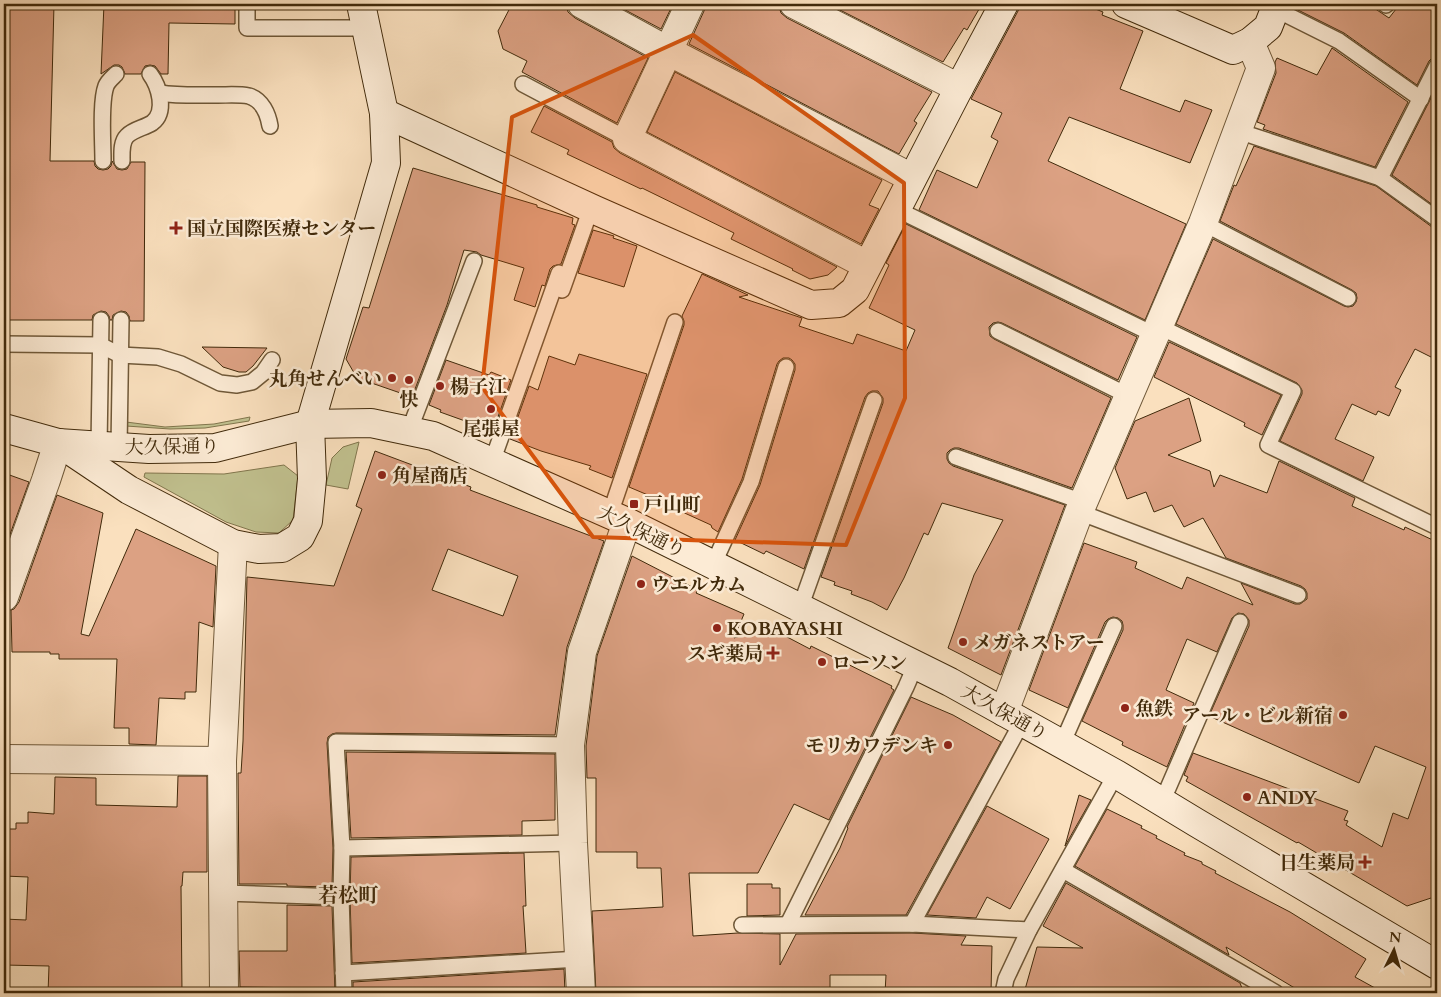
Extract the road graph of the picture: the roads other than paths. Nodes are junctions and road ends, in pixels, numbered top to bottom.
1 (247, 4) edge
2 (582, 4) edge
3 (690, 4) edge
4 (794, 4) edge
5 (1004, 4) edge
6 (1126, 4) edge
7 (1276, 7) edge
8 (363, 16) edge
9 (1250, 42) junction
10 (668, 51) junction
11 (1437, 66) edge
12 (116, 74) dead end
13 (150, 74) dead end
14 (523, 84) dead end
15 (959, 88) junction
16 (160, 93) junction
17 (1421, 99) junction
18 (384, 113) junction
19 (270, 126) dead end
20 (1238, 131) junction
21 (627, 139) junction
22 (103, 161) dead end
23 (122, 162) dead end
24 (912, 178) junction
25 (1380, 178) junction
26 (591, 208) junction
27 (896, 209) junction
28 (1437, 219) edge
29 (1203, 223) junction
30 (474, 260) dead end
31 (867, 265) junction
32 (559, 273) dead end
33 (1348, 298) dead end
34 (100, 320) dead end
35 (121, 320) dead end
36 (675, 322) dead end
37 (998, 331) dead end
38 (1156, 331) junction
39 (4, 344) edge
40 (100, 346) junction
41 (542, 346) dead end
42 (120, 355) junction
43 (272, 360) dead end
44 (786, 367) dead end
45 (1129, 396) junction
46 (874, 400) dead end
47 (310, 424) junction
48 (4, 428) edge
49 (409, 431) junction
50 (58, 443) junction
51 (110, 446) junction
52 (956, 457) dead end
53 (492, 462) junction
54 (1081, 507) junction
55 (618, 518) junction
56 (1437, 527) edge
57 (233, 544) junction
58 (713, 565) junction
59 (1298, 595) dead end
60 (4, 597) edge
61 (800, 608) junction
62 (1240, 622) dead end
63 (1114, 626) dead end
64 (916, 664) junction
65 (1013, 717) junction
66 (1062, 744) junction
67 (570, 745) junction
68 (4, 759) edge
69 (222, 761) junction
70 (1116, 774) junction
71 (1162, 802) junction
72 (574, 843) junction
73 (342, 848) junction
74 (1063, 870) junction
75 (223, 893) junction
76 (341, 897) junction
77 (788, 924) junction
78 (912, 924) junction
79 (742, 925) dead end
80 (1029, 930) junction
81 (579, 959) junction
82 (1437, 965) edge
83 (343, 973) junction
84 (224, 993) edge
85 (344, 993) edge
86 (581, 993) edge
87 (1003, 993) edge
88 (1276, 993) edge

1 - 8 lane
2 - 10 street
3 - 10 street
4 - 15 street
5 - 15 street
6 - 9 street
7 - 9 street
7 - 17 lane
8 - 18 street
9 - 20 street
10 - 21 street
10 - 24 street
11 - 17 lane
12 - 22 lane
13 - 16 lane
14 - 21 lane
15 - 24 street
16 - 19 lane
16 - 23 lane
17 - 25 lane
18 - 26 street
18 - 47 street
20 - 25 lane
20 - 29 street
21 - 31 street
24 - 27 street
25 - 28 lane
26 - 31 street
26 - 41 lane
27 - 31 street
27 - 38 lane
29 - 33 lane
29 - 38 street
30 - 49 lane
32 - 53 lane
34 - 40 lane
35 - 42 lane
36 - 55 lane
37 - 45 lane
38 - 45 street
38 - 56 lane
39 - 40 lane
40 - 42 lane
40 - 51 lane
42 - 43 lane
42 - 51 lane
44 - 58 lane
45 - 54 street
46 - 61 lane
47 - 49 street, 大久保通り
47 - 51 street, 大久保通り
47 - 57 street
48 - 50 street, 大久保通り
49 - 53 street, 大久保通り
50 - 51 street, 大久保通り
50 - 57 street
50 - 60 street
52 - 54 lane
53 - 55 street, 大久保通り
54 - 59 lane
54 - 65 street
55 - 58 street, 大久保通り
55 - 67 street
57 - 69 street
58 - 61 street, 大久保通り
61 - 64 street, 大久保通り
62 - 71 lane
63 - 66 lane
64 - 65 street, 大久保通り
64 - 77 lane
65 - 66 street, 大久保通り
65 - 78 lane
66 - 70 street, 大久保通り
67 - 72 street
67 - 73 lane
68 - 69 street
69 - 75 street
70 - 71 street, 大久保通り
70 - 74 lane
71 - 82 street, 大久保通り
72 - 73 lane
72 - 81 street
73 - 76 lane
74 - 80 lane
74 - 88 lane
75 - 76 lane
75 - 84 street
76 - 83 lane
77 - 78 lane
77 - 79 lane
78 - 80 lane
80 - 87 lane
81 - 83 lane
81 - 86 street
83 - 85 lane

